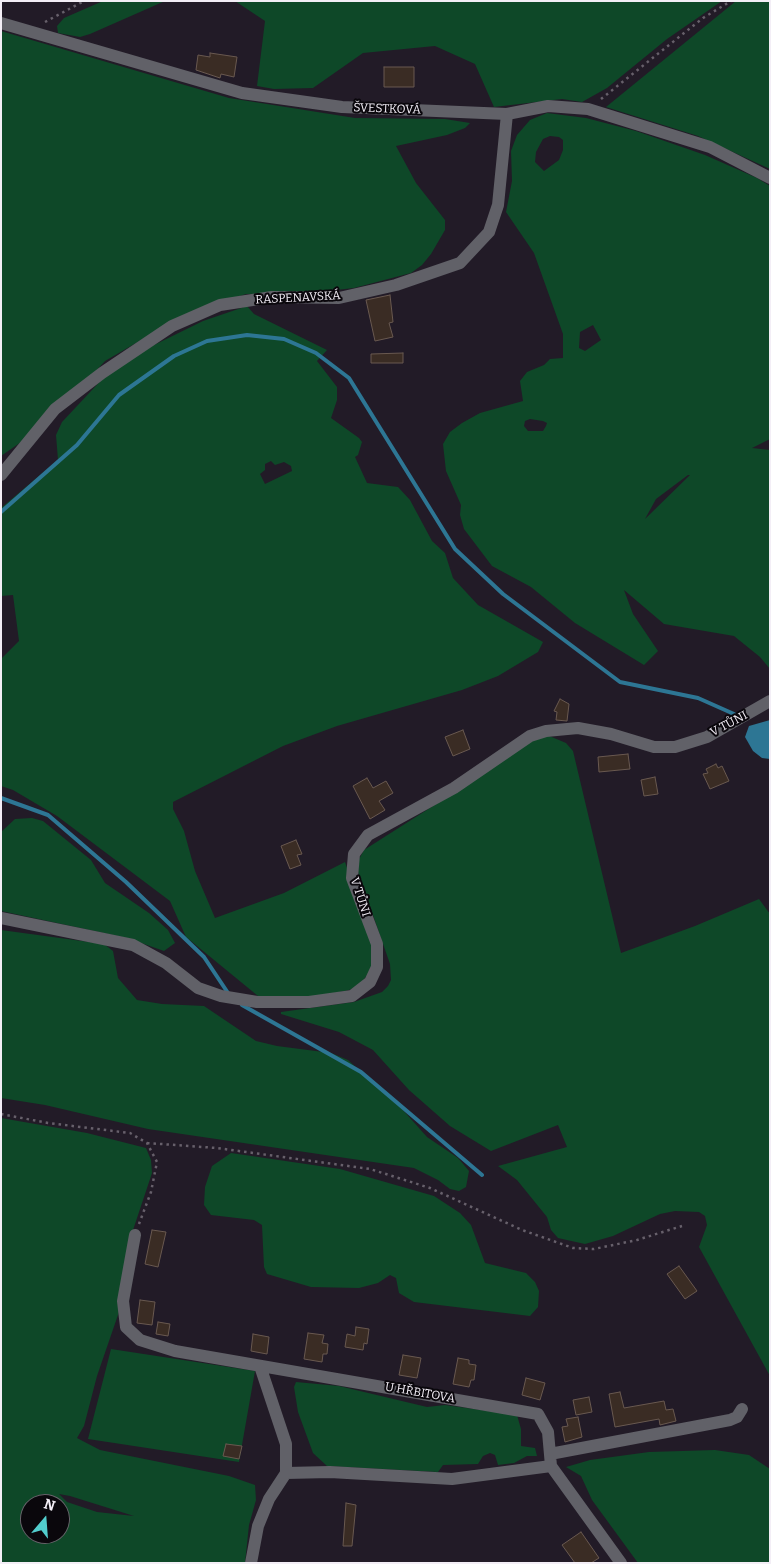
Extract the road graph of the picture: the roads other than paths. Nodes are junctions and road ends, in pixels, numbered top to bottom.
1 (1, 23) edge
2 (507, 114) junction
3 (770, 178) edge
4 (1, 475) edge
5 (770, 701) edge
6 (1, 918) edge
7 (135, 1235) road end
8 (260, 1366) junction
9 (742, 1409) dead end
10 (550, 1460) junction
11 (286, 1473) junction
12 (252, 1563) edge
13 (622, 1563) edge

1 - 2 street, ŠVESTKOVÁ
2 - 3 street, ŠVESTKOVÁ
2 - 4 street, RASPENAVSKÁ
5 - 6 street, V TŮNI
7 - 8 street, U HŘBITOVA
8 - 10 street, U HŘBITOVA
8 - 11 street
9 - 10 street
10 - 11 street
10 - 13 street, U HŘBITOVA
11 - 12 street

